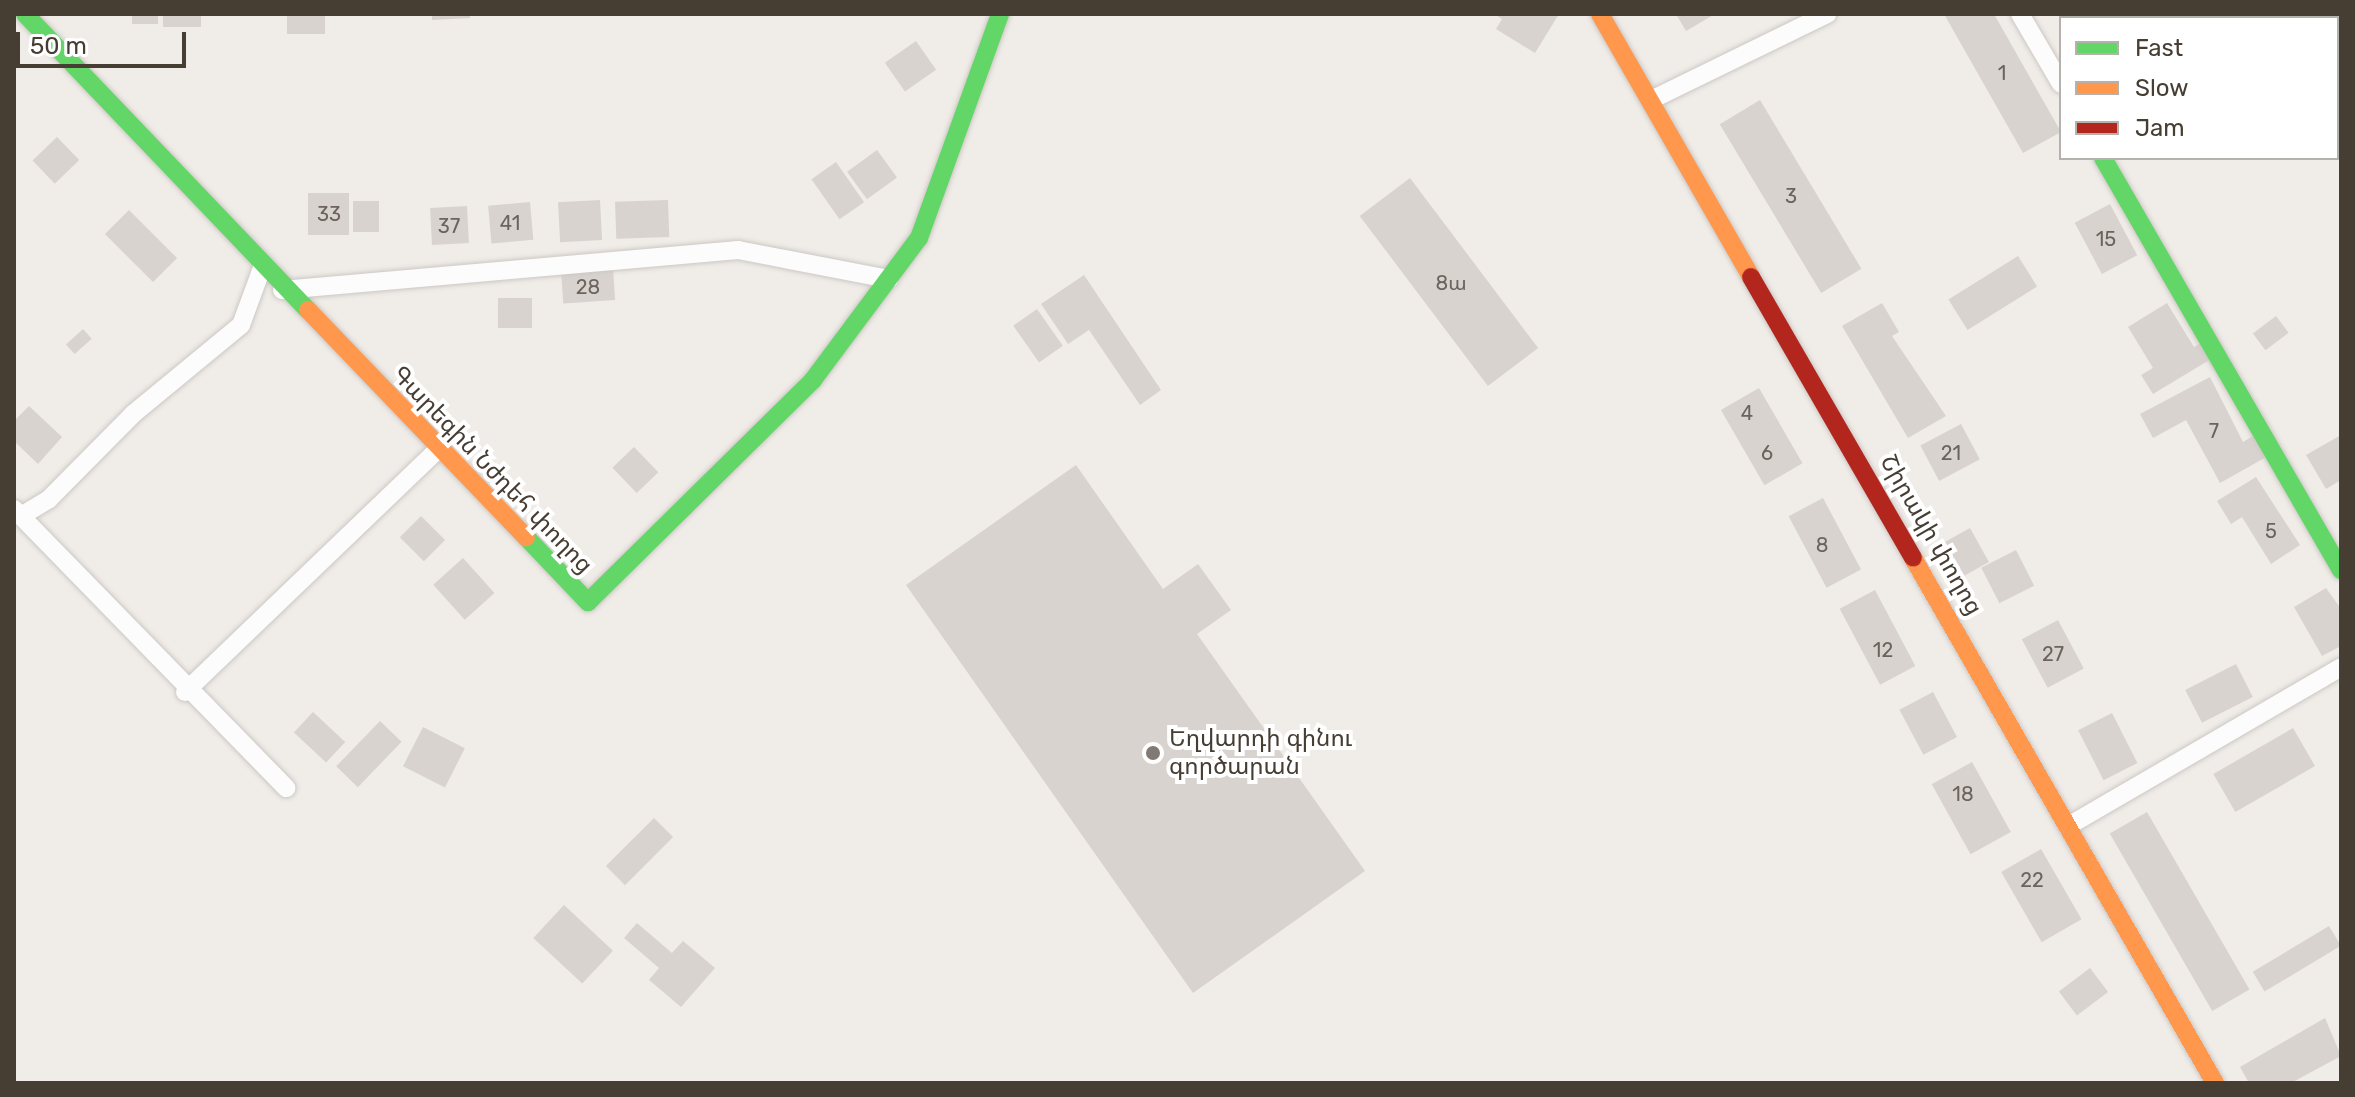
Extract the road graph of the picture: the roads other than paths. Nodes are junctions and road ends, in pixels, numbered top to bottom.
1 (25, 14) edge
2 (1000, 14) edge
3 (1600, 14) edge
4 (1827, 14) edge
5 (2020, 14) edge
6 (2059, 81) edge
7 (1653, 99) junction
8 (2104, 160) edge
9 (262, 268) junction
10 (889, 279) junction
11 (282, 290) junction
12 (438, 449) junction
13 (17, 513) edge
14 (2341, 570) edge
15 (2341, 667) edge
16 (185, 692) junction
17 (286, 788) dead end
18 (2070, 825) junction
19 (2215, 1083) edge

1 - 9 street, Գարեգին Նժդեհ փողոց
2 - 10 street, Գարեգին Նժդեհ փողոց
3 - 7 street, Շիրակի փողոց
4 - 7 street
5 - 6 street
7 - 18 street, Շիրակի փողոց
8 - 14 street
9 - 11 street, Գարեգին Նժդեհ փողոց
9 - 13 street
10 - 11 street
10 - 12 street, Գարեգին Նժդեհ փողոց
11 - 12 street, Գարեգին Նժդեհ փողոց
12 - 16 street
13 - 16 street
15 - 18 street
16 - 17 street
18 - 19 street, Շիրակի փողոց

